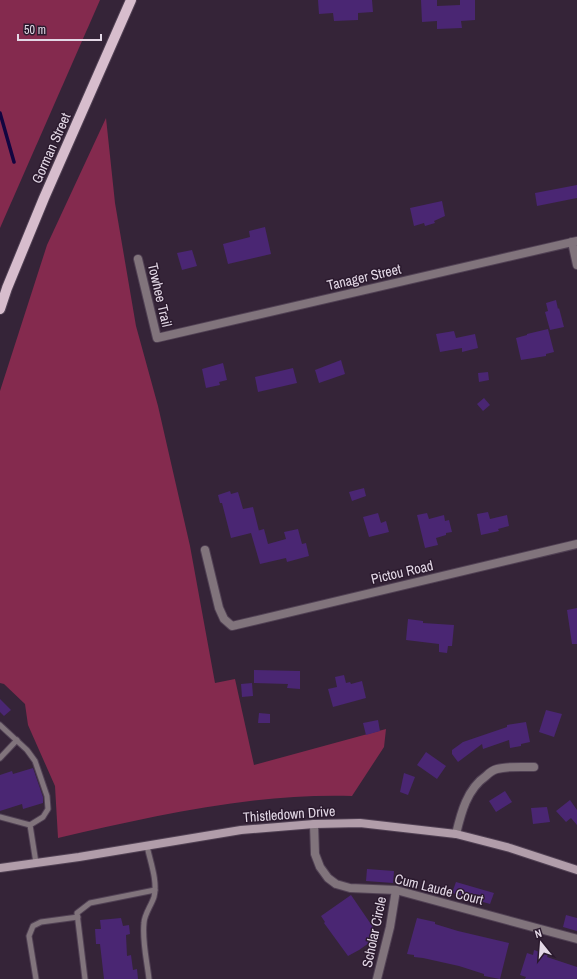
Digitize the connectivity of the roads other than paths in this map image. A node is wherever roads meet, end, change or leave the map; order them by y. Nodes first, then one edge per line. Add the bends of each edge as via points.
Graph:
1 (131, 0) edge
2 (574, 242) edge
3 (138, 259) dead end
4 (577, 264) edge
5 (0, 309) edge
6 (157, 338) joint
7 (577, 544) edge
8 (205, 550) dead end
9 (0, 725) edge
10 (17, 740) junction
11 (0, 758) edge
12 (534, 767) dead end
13 (0, 817) edge
14 (314, 824) junction
15 (30, 825) junction
16 (456, 834) junction
17 (147, 846) junction
18 (36, 863) junction
19 (0, 868) edge
20 (577, 870) edge
21 (155, 890) junction
22 (396, 890) junction
23 (78, 917) junction
24 (577, 939) edge
25 (36, 979) edge
26 (85, 979) edge
27 (149, 979) edge
28 (377, 979) edge

1 - 5 main road, Gorman Street via 44,198
2 - 4 street
2 - 6 street, Tanager Street
3 - 6 street, Towhee Trail
7 - 8 street, Pictou Road via 232,626 224,619 219,608
9 - 10 lane
10 - 11 lane
10 - 15 lane via 35,761 47,796 48,808 43,817
12 - 16 street via 495,770 478,781 467,798
13 - 15 lane
14 - 16 main road, Thistledown Drive via 360,824
14 - 17 main road, Thistledown Drive via 241,830
14 - 22 street, Cum Laude Court via 315,854 328,878 336,884 350,888
15 - 18 lane
16 - 20 main road, Thistledown Drive
17 - 18 main road, Thistledown Drive
17 - 21 lane
18 - 19 main road, Thistledown Drive
21 - 23 lane via 90,903 77,912
21 - 27 lane via 143,931
22 - 24 street, Cum Laude Court
22 - 28 street, Scholar Circle
23 - 25 lane via 41,922 33,926 29,936
23 - 26 lane

